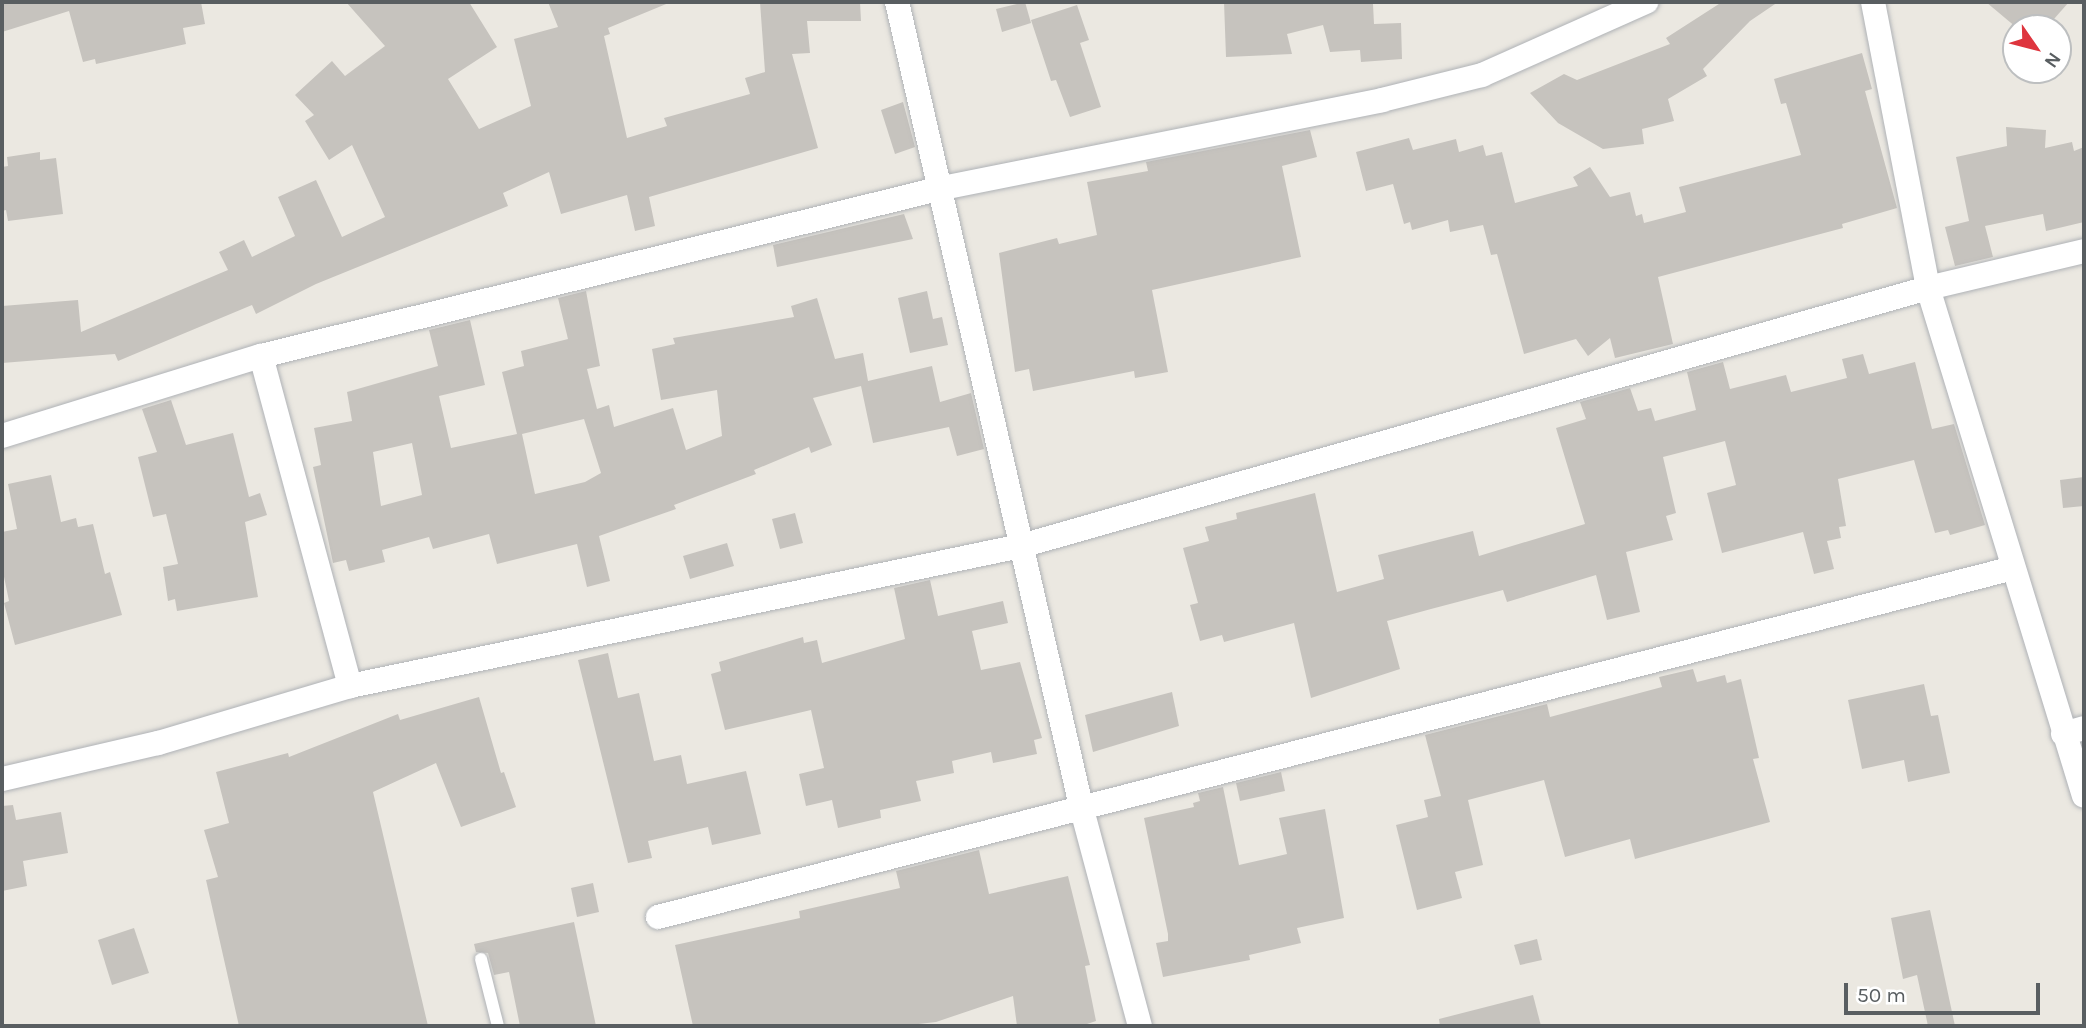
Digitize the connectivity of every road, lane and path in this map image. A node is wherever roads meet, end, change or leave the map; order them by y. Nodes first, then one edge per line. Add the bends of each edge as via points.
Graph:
1 (897, 2) edge
2 (1646, 2) edge
3 (1873, 2) edge
4 (938, 189) junction
5 (2084, 251) edge
6 (1928, 288) junction
7 (261, 356) junction
8 (2, 436) edge
9 (1021, 546) junction
10 (2014, 568) junction
11 (350, 686) junction
12 (2073, 731) edge
13 (2, 779) edge
14 (2084, 796) edge
15 (1081, 806) junction
16 (658, 918) dead end
17 (481, 959) dead end
18 (498, 1026) edge
19 (1140, 1026) edge

1 - 4 street
2 - 4 street via 1482,75 1382,100
3 - 6 street
4 - 7 street
4 - 9 street
5 - 6 street
6 - 9 street
6 - 10 street
7 - 8 street
7 - 11 street
9 - 11 street
9 - 15 street
10 - 12 street
10 - 15 street
11 - 13 street via 158,743
12 - 14 street
15 - 16 street
15 - 19 street
17 - 18 lane

